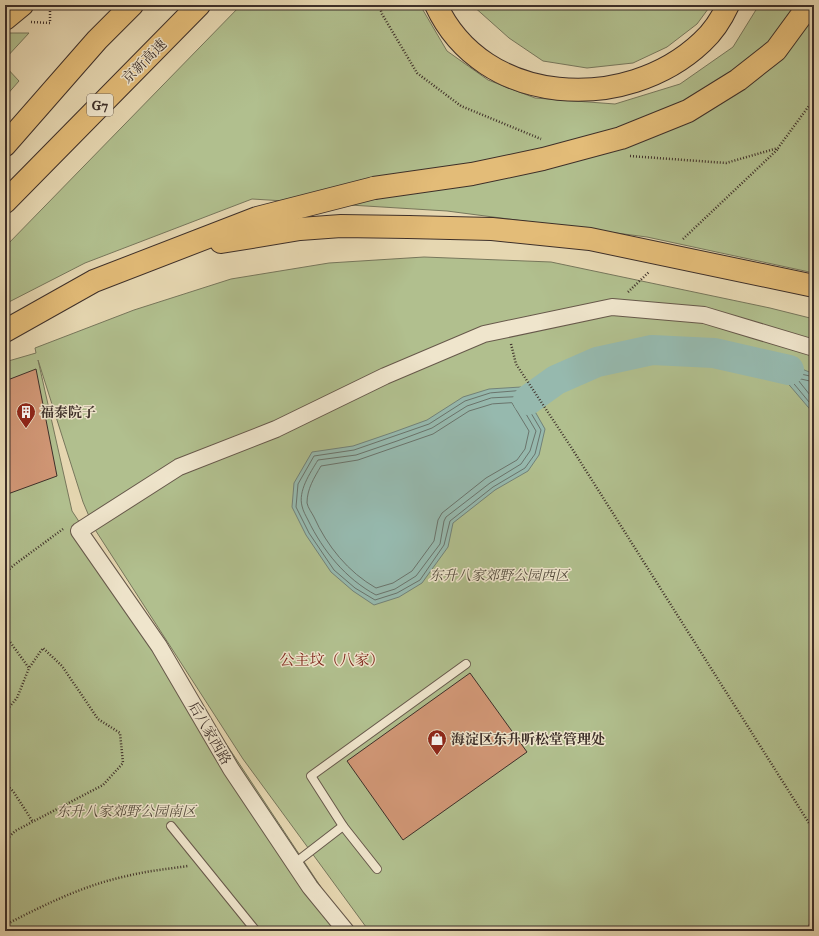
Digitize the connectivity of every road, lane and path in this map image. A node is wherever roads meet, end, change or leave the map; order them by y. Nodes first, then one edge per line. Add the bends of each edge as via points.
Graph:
1 (22, 5) edge
2 (50, 5) edge
3 (132, 5) edge
4 (379, 5) edge
5 (436, 5) edge
6 (728, 5) edge
7 (809, 5) edge
8 (197, 7) edge
9 (50, 12) dead end
10 (5, 19) edge
11 (814, 99) edge
12 (548, 142) dead end
13 (5, 145) edge
14 (778, 148) junction
15 (629, 156) dead end
16 (5, 202) edge
17 (681, 242) dead end
18 (178, 248) junction
19 (652, 269) dead end
20 (814, 286) edge
21 (612, 307) junction
22 (5, 331) edge
23 (814, 348) edge
24 (516, 364) dead end
25 (79, 531) junction
26 (5, 574) edge
27 (5, 635) edge
28 (466, 664) dead end
29 (29, 668) junction
30 (5, 712) edge
31 (5, 784) edge
32 (34, 822) junction
33 (171, 826) dead end
34 (343, 826) junction
35 (814, 831) edge
36 (5, 841) edge
37 (295, 863) junction
38 (203, 864) junction
39 (378, 869) dead end
40 (814, 918) edge
41 (5, 925) edge
42 (256, 931) edge
43 (346, 931) edge
44 (806, 931) edge

1 - 10 highway
2 - 9 path
3 - 13 highway via 97,40
4 - 12 path via 417,73 461,106
5 - 6 highway via 464,46 485,64 513,78 542,87 570,90 598,89 655,74 703,42
7 - 18 highway, bridge via 776,50 738,80 688,111 621,138 472,174 374,188 257,218
8 - 16 highway, 京新高速 / G7
11 - 14 path
14 - 15 path via 726,163
14 - 17 path
18 - 20 highway, bridge via 300,229 341,226 492,229 590,239
18 - 22 highway via 94,281
19 - 21 path
21 - 23 street via 704,315
21 - 25 street via 484,334 385,376 276,430 179,467
24 - 35 path
25 - 26 path via 70,524
25 - 37 street, 后八家西路 via 159,646 231,768
27 - 29 path
28 - 34 lane via 311,776
29 - 30 path via 17,698
29 - 32 path via 43,648 62,666 98,719 120,732 123,763 103,785
31 - 32 path via 13,791
32 - 36 path via 15,831
33 - 38 lane
34 - 37 lane
34 - 39 lane
37 - 43 street, 后八家西路 via 310,887
38 - 41 path via 126,876 81,889
38 - 42 lane
40 - 44 path

